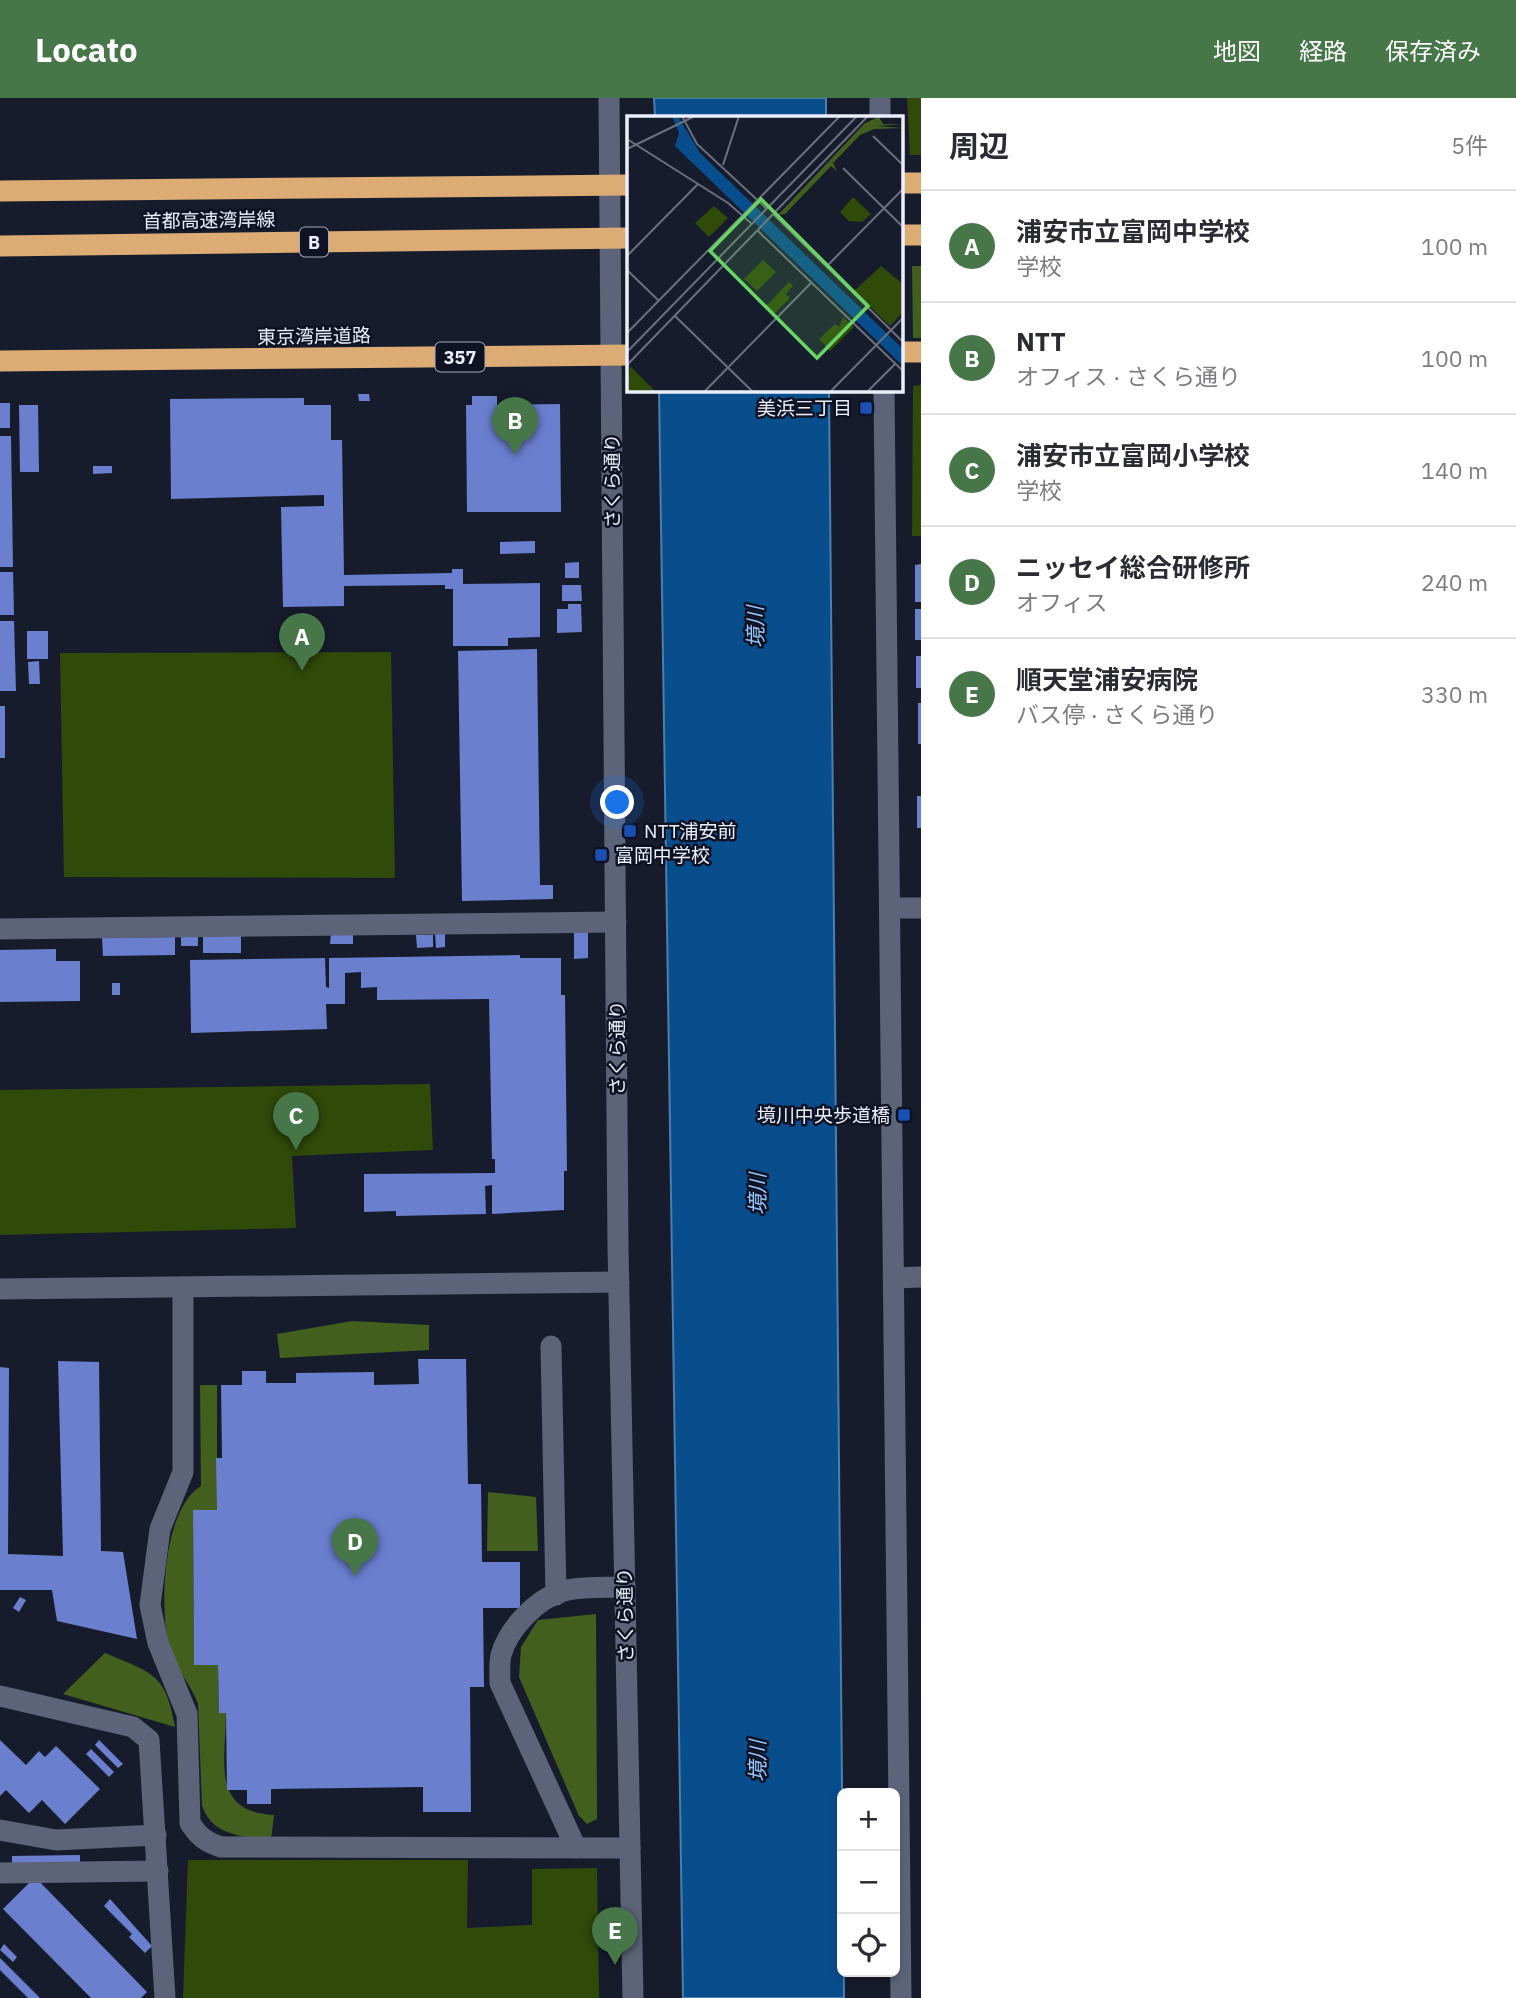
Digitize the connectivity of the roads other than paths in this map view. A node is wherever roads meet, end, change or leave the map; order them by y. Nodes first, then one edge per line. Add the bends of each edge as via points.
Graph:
1 (609, 98) edge
2 (880, 98) edge
3 (880, 116) edge
4 (627, 185) edge
5 (0, 191) edge
6 (627, 238) edge
7 (0, 246) edge
8 (627, 355) edge
9 (0, 361) edge
10 (884, 392) edge
11 (891, 908) junction
12 (921, 908) edge
13 (616, 922) junction
14 (0, 929) edge
15 (894, 1278) junction
16 (921, 1278) edge
17 (618, 1282) junction
18 (183, 1287) junction
19 (0, 1289) edge
20 (551, 1346) dead end
21 (625, 1587) junction
22 (556, 1595) junction
23 (0, 1696) edge
24 (0, 1830) edge
25 (156, 1835) junction
26 (576, 1848) junction
27 (630, 1849) junction
28 (158, 1871) junction
29 (0, 1873) edge
30 (165, 1998) edge
31 (633, 1998) edge
32 (901, 1998) edge

1 - 13 street, さくら通り
2 - 3 street
4 - 5 highway, 首都高速湾岸線
6 - 7 highway, 首都高速湾岸線 / B
8 - 9 highway, 東京湾岸道路 / 357
10 - 11 street
11 - 12 street
11 - 15 street
13 - 14 street
13 - 17 street, さくら通り
15 - 16 street
15 - 32 street
17 - 18 street
17 - 21 street, さくら通り
18 - 19 street
18 - 26 street via 183,1472 160,1530 150,1605 158,1643 187,1714 190,1823 197,1834 221,1847
20 - 22 street
21 - 22 street
21 - 27 street, さくら通り
22 - 26 street via 530,1612 509,1636 500,1657 500,1683
23 - 25 street via 143,1733 152,1750
24 - 25 street via 56,1840
25 - 28 street
26 - 27 street
27 - 31 street, さくら通り
28 - 29 street
28 - 30 street

